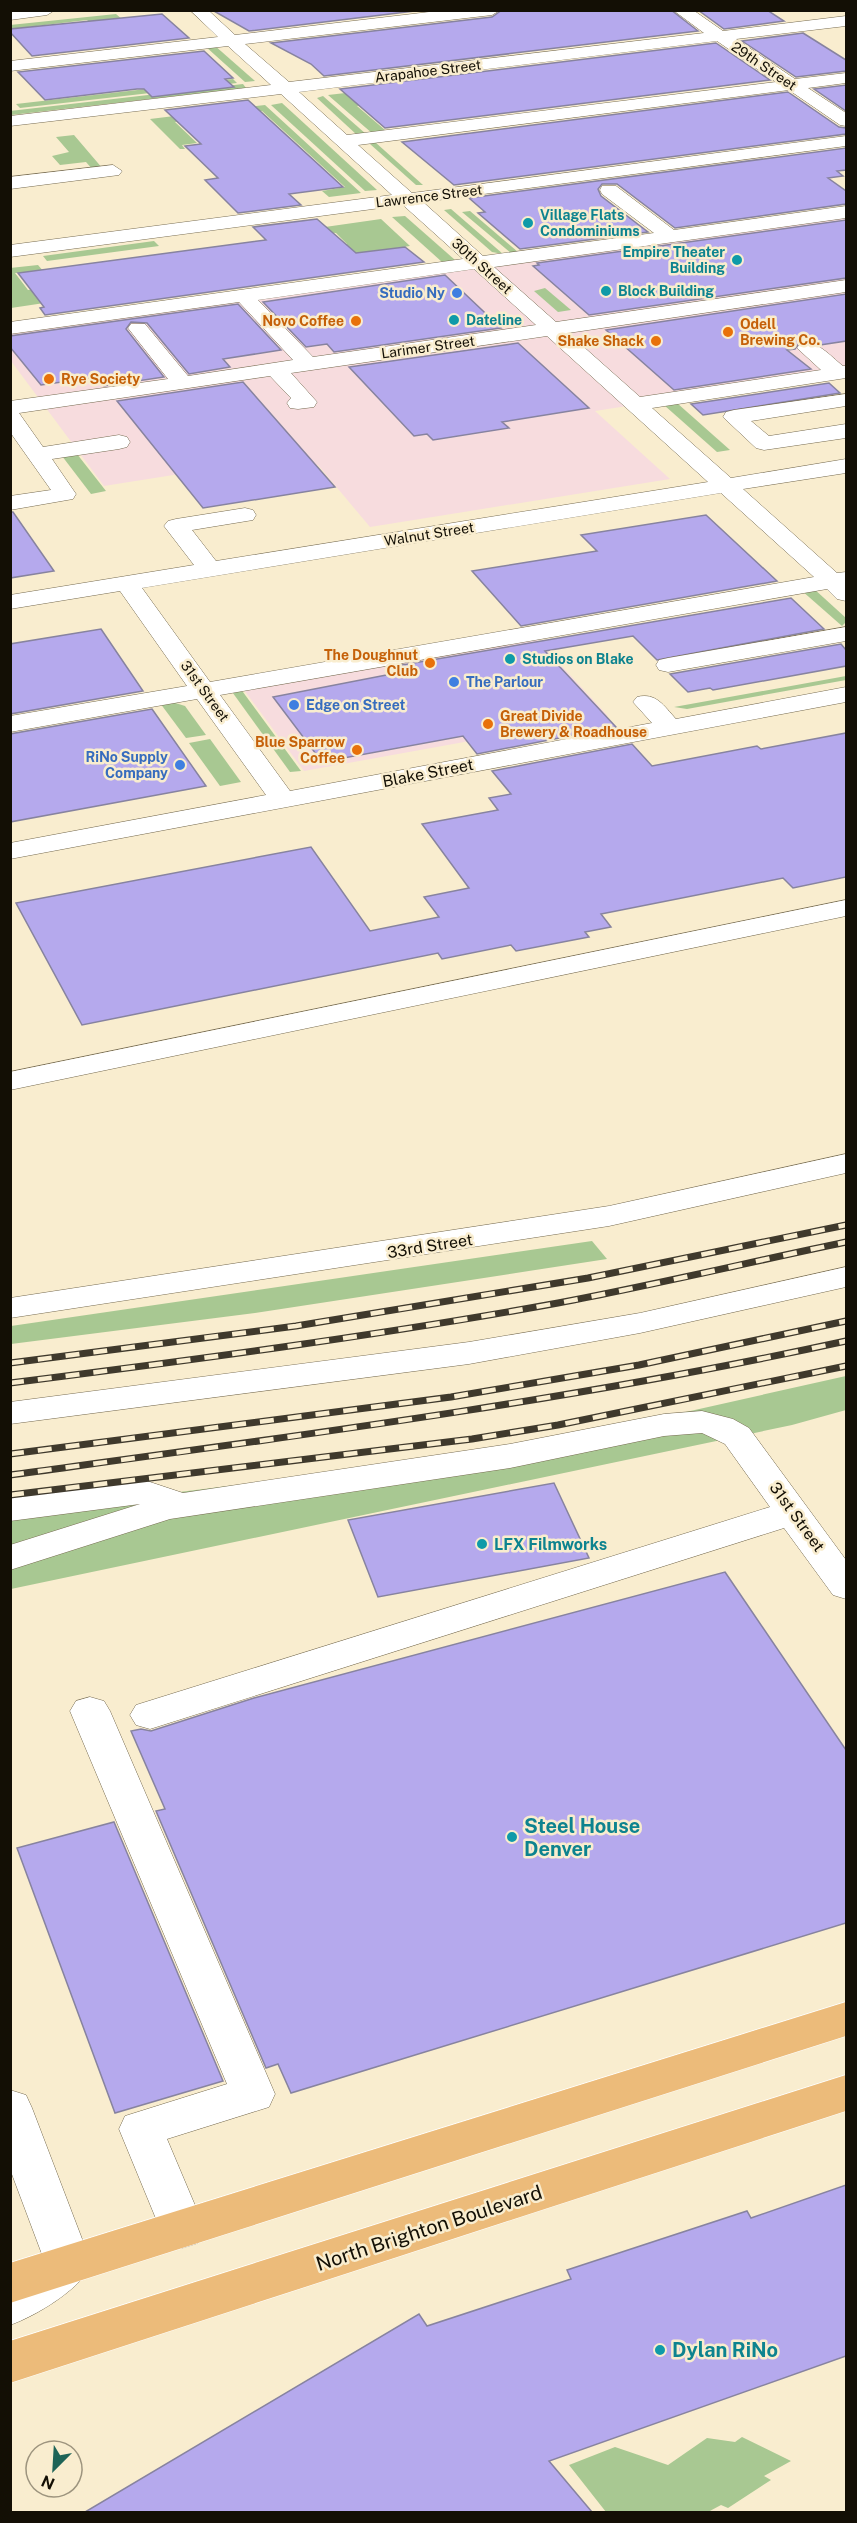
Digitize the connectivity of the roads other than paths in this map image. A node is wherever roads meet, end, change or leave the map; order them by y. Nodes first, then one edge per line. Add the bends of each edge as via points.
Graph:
1 (47, 10) edge
2 (198, 10) edge
3 (492, 10) edge
4 (681, 10) edge
5 (10, 15) edge
6 (846, 21) edge
7 (719, 36) junction
8 (231, 40) junction
9 (10, 66) edge
10 (846, 78) edge
11 (793, 85) junction
12 (284, 88) junction
13 (10, 121) edge
14 (846, 121) edge
15 (343, 141) junction
16 (846, 141) edge
17 (113, 171) dead end
18 (10, 183) edge
19 (609, 190) dead end
20 (408, 199) junction
21 (846, 212) edge
22 (670, 236) junction
23 (10, 251) edge
24 (478, 263) junction
25 (846, 286) edge
26 (249, 302) dead end
27 (10, 328) edge
28 (138, 328) dead end
29 (552, 329) junction
30 (807, 348) dead end
31 (309, 364) junction
32 (275, 369) junction
33 (842, 373) edge
34 (183, 383) junction
35 (846, 400) edge
36 (298, 403) dead end
37 (636, 404) junction
38 (821, 404) junction
39 (10, 408) edge
40 (10, 416) edge
41 (846, 425) edge
42 (846, 431) edge
43 (119, 442) dead end
44 (38, 455) junction
45 (846, 466) edge
46 (726, 485) junction
47 (10, 503) edge
48 (245, 515) dead end
49 (210, 569) junction
50 (126, 583) junction
51 (842, 585) edge
52 (10, 602) edge
53 (846, 634) edge
54 (668, 665) dead end
55 (204, 690) junction
56 (846, 695) edge
57 (646, 702) dead end
58 (10, 724) edge
59 (670, 728) junction
60 (284, 800) junction
61 (10, 851) edge
62 (846, 908) edge
63 (10, 1081) edge
64 (846, 1164) edge
65 (846, 1277) edge
66 (10, 1308) edge
67 (10, 1413) edge
68 (182, 1506) junction
69 (10, 1509) edge
70 (794, 1512) junction
71 (10, 1558) edge
72 (846, 1586) edge
73 (90, 1711) dead end
74 (150, 1714) dead end
75 (846, 2019) edge
76 (846, 2093) edge
77 (10, 2108) edge
78 (182, 2229) junction
79 (69, 2265) junction
80 (10, 2283) edge
81 (10, 2305) edge
82 (10, 2362) edge

1 - 5 street
2 - 8 street, 30th Street
3 - 8 street
4 - 7 street, 29th Street
6 - 7 street, Arapahoe Street
7 - 11 street, 29th Street
7 - 12 street, Arapahoe Street
8 - 9 street
8 - 12 street, 30th Street
10 - 11 street
11 - 14 street, 29th Street
11 - 15 street
12 - 13 street, Arapahoe Street via 98,117
12 - 15 street, 30th Street
15 - 20 street, 30th Street
16 - 20 street, Lawrence Street
17 - 18 street
19 - 22 street
20 - 23 street, Lawrence Street via 66,238
20 - 24 street, 30th Street
21 - 22 street
22 - 24 street
24 - 27 street
24 - 29 street, 30th Street
25 - 29 street, Larimer Street
26 - 31 street
28 - 34 street
29 - 31 street, Larimer Street
29 - 37 street, 30th Street
30 - 33 street
31 - 32 street, Larimer Street
32 - 34 street, Larimer Street
32 - 36 street via 306,402
33 - 37 street
34 - 39 street, Larimer Street
35 - 38 street
37 - 46 street, 30th Street
38 - 41 street
38 - 42 street via 734,417 764,443
40 - 44 street
43 - 44 street
44 - 47 street via 65,494
45 - 46 street, Walnut Street
46 - 49 street, Walnut Street
46 - 51 street, 30th Street
48 - 49 street via 176,526
49 - 50 street, Walnut Street
50 - 52 street, Walnut Street
50 - 55 street, 31st Street
51 - 55 street
53 - 54 street
55 - 58 street
55 - 60 street, 31st Street
56 - 59 street, Blake Street
57 - 59 street
59 - 60 street, Blake Street
60 - 61 street, Blake Street
62 - 63 street
64 - 66 street, 33rd Street via 550,1226
65 - 67 street via 640,1323 470,1353
68 - 69 street via 141,1491
68 - 70 street, 31st Street via 510,1456 683,1422 722,1427 737,1436
68 - 71 street, 31st Street
70 - 72 street, 31st Street
70 - 74 street
73 - 78 street via 253,2094 141,2129
75 - 78 main road
76 - 82 main road, North Brighton Boulevard
77 - 79 street
78 - 79 main road
79 - 80 main road
79 - 81 street

